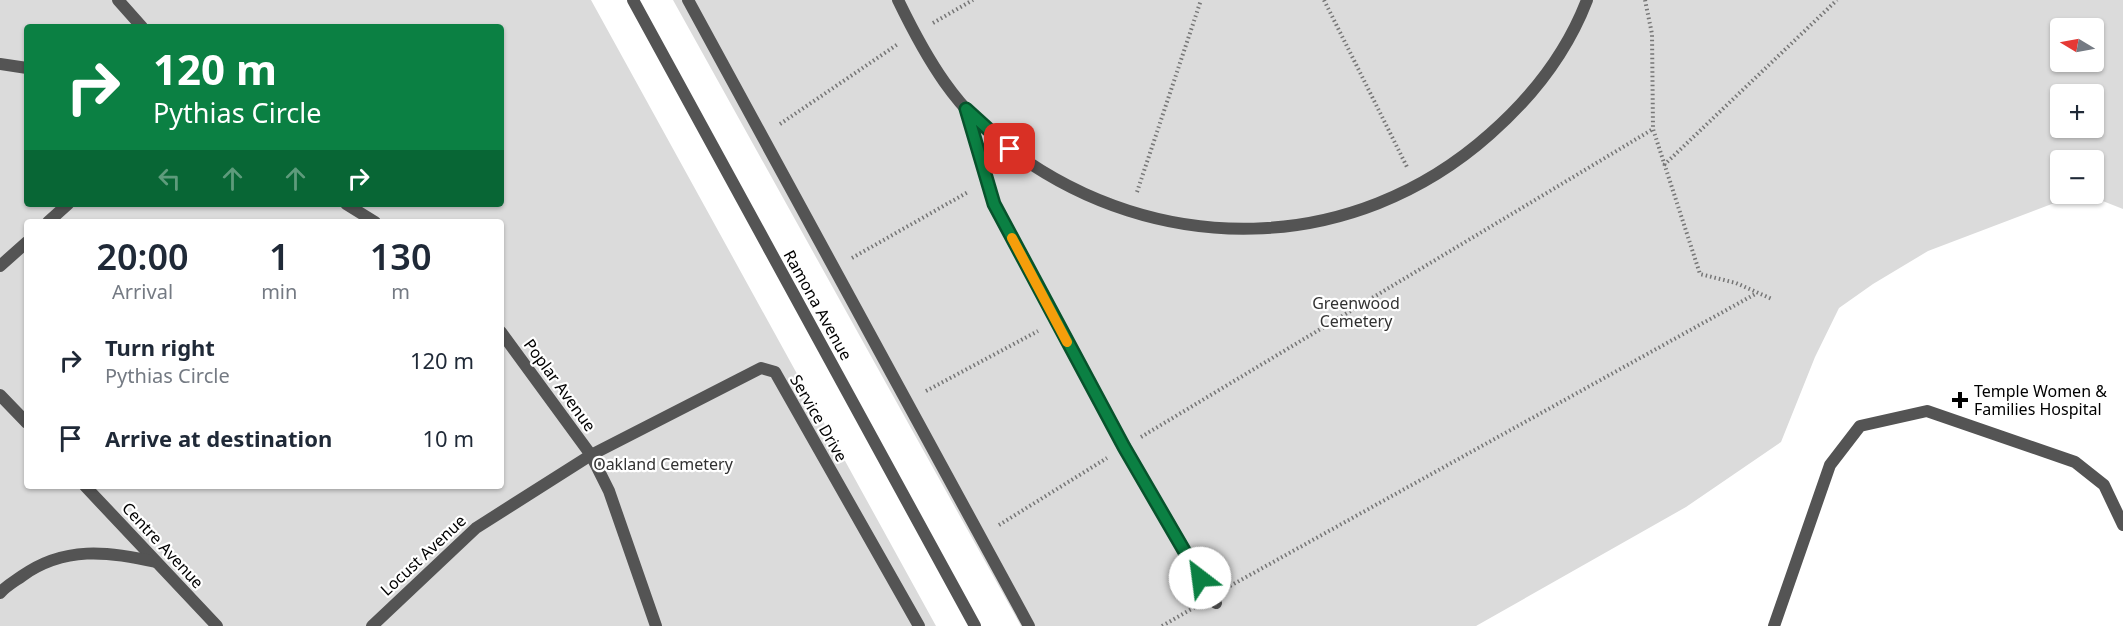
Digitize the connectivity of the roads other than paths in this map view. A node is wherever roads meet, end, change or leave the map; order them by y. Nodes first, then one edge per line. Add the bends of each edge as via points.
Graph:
1 (118, 0) edge
2 (633, 0) edge
3 (688, 0) edge
4 (898, 0) edge
5 (1587, 0) edge
6 (139, 24) edge
7 (0, 64) edge
8 (24, 68) edge
9 (966, 109) junction
10 (65, 207) edge
11 (351, 207) edge
12 (51, 219) edge
13 (370, 219) edge
14 (24, 245) edge
15 (0, 266) edge
16 (504, 336) edge
17 (0, 395) edge
18 (24, 420) edge
19 (591, 455) junction
20 (89, 489) edge
21 (2123, 525) edge
22 (157, 562) junction
23 (0, 593) edge
24 (1214, 600) road end
25 (217, 626) edge
26 (372, 626) edge
27 (656, 626) edge
28 (919, 626) edge
29 (975, 626) edge
30 (1029, 626) edge
31 (1774, 626) edge

1 - 6 street
2 - 29 street, Ramona Avenue
3 - 30 street
4 - 9 street via 939,77
5 - 9 street via 1550,69 1512,115 1467,154 1416,186 1359,211 1298,225 1236,230 1174,224 1130,213 1059,182 1010,149
7 - 8 street
9 - 24 street via 994,204 1124,447
10 - 12 street
11 - 13 street
14 - 15 street
16 - 19 street, Poplar Avenue
17 - 18 street
19 - 26 street, Locust Avenue via 476,528
19 - 27 street, Poplar Avenue via 609,491
19 - 28 street, Service Drive via 761,368 775,372
20 - 22 street, Centre Avenue
21 - 31 street via 2103,485 2074,462 1927,411 1860,426 1830,465
22 - 23 street via 122,554 80,552 38,565
22 - 25 street, Centre Avenue

